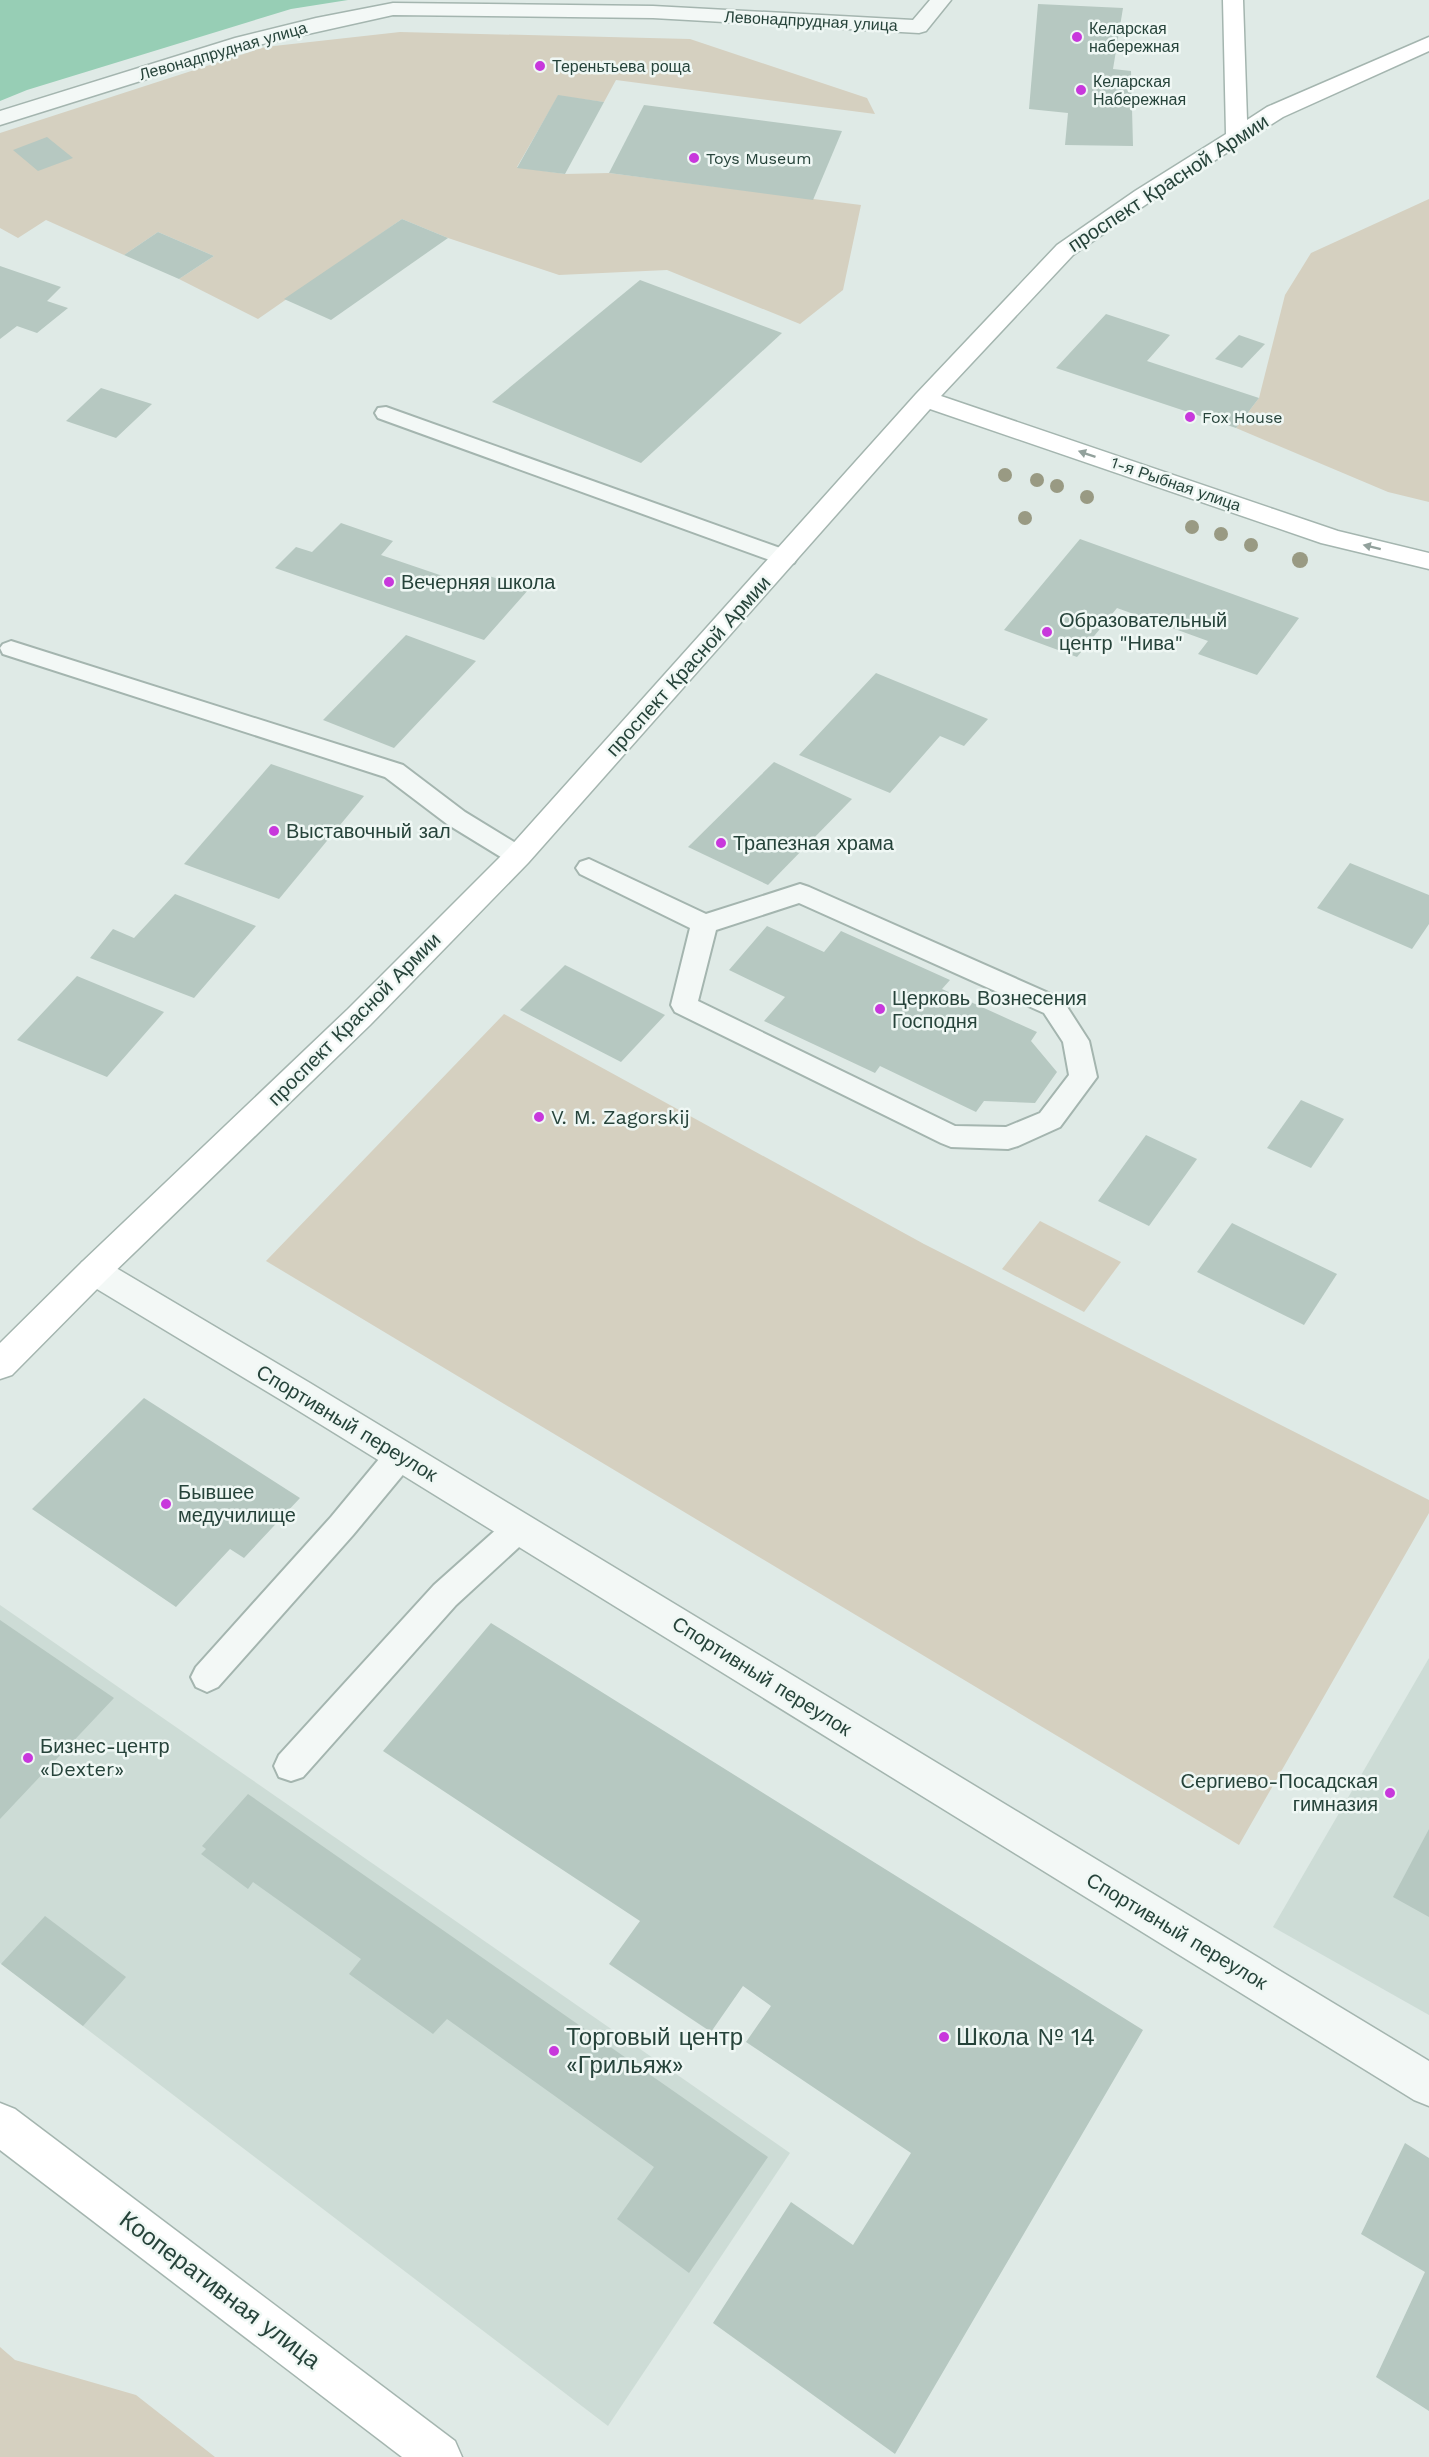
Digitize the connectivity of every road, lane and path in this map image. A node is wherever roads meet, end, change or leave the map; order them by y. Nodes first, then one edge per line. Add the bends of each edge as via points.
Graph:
1 (941, 0) edge
2 (1233, 0) edge
3 (1429, 43) edge
4 (0, 118) edge
5 (1237, 136) junction
6 (925, 399) junction
7 (386, 413) dead end
8 (786, 558) junction
9 (1429, 561) edge
10 (11, 649) dead end
11 (518, 856) junction
12 (590, 868) dead end
13 (704, 924) junction
14 (94, 1271) junction
15 (0, 1365) edge
16 (400, 1456) junction
17 (519, 1528) junction
18 (207, 1677) dead end
19 (291, 1766) dead end
20 (1429, 2085) edge
21 (0, 2124) edge
22 (439, 2457) edge

1 - 4 street, Левонадпрудная улица via 919,27 653,12 393,9 242,42
2 - 5 main road
3 - 5 main road, проспект Красной Армии via 1275,112
5 - 6 main road, проспект Красной Армии via 1065,250
6 - 8 main road, проспект Красной Армии
9 -> 6 main road, 1-я Рыбная улица via 1330,537
7 - 8 lane
8 - 11 main road, проспект Красной Армии
10 - 11 lane via 394,771 456,818
11 - 14 main road, проспект Красной Армии via 359,1017
12 - 13 lane
13 - 13 lane via 684,1005 951,1136 1008,1138 1050,1120 1083,1077 1076,1041 1053,1006 800,893
14 - 15 main road, проспект Красной Армии
14 - 16 street, Спортивный переулок
16 - 17 street, Спортивный переулок
16 - 18 lane
17 - 19 lane via 445,1594
17 - 20 street, Спортивный переулок
21 - 22 main road, Кооперативная улица

